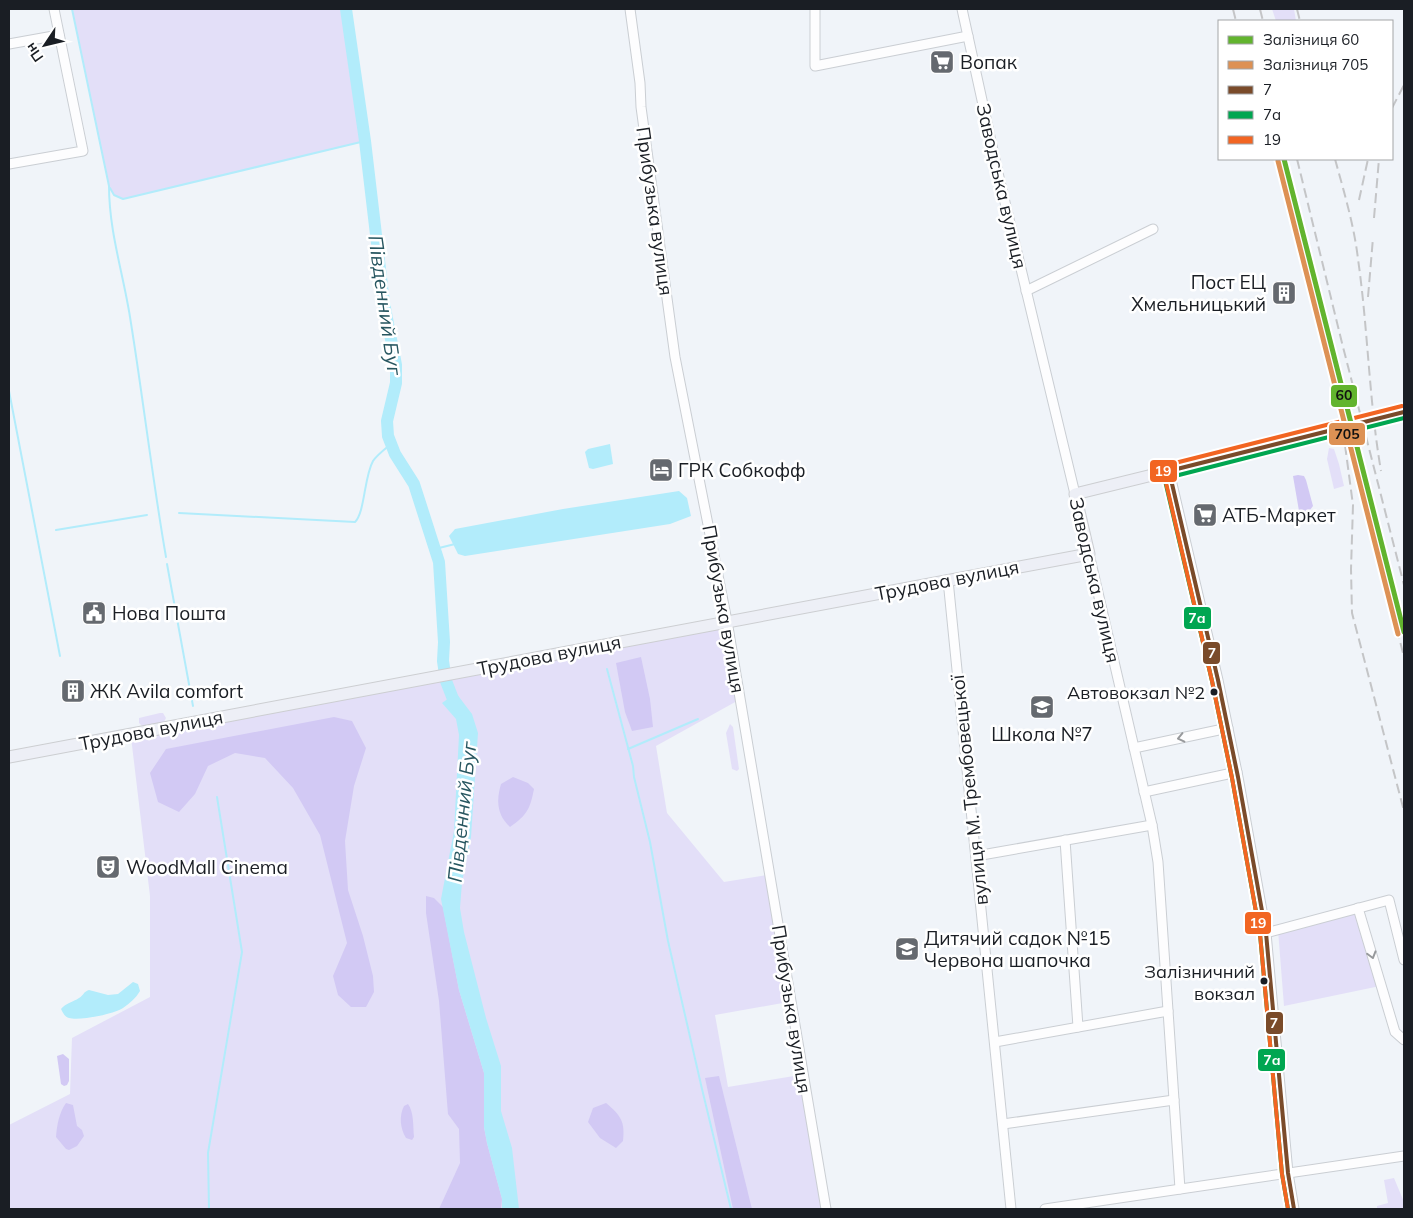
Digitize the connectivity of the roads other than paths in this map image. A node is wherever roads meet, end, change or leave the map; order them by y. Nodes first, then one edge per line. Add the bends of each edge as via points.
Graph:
1 (54, 9) edge
2 (630, 9) edge
3 (815, 9) edge
4 (962, 9) edge
5 (59, 35) junction
6 (968, 36) junction
7 (9, 44) edge
8 (9, 164) edge
9 (1153, 229) dead end
10 (1026, 290) junction
11 (1404, 412) edge
12 (1169, 471) junction
13 (1075, 494) junction
14 (1089, 554) junction
15 (948, 580) junction
16 (727, 621) junction
17 (1228, 728) junction
18 (1134, 748) junction
19 (9, 757) edge
20 (1237, 772) junction
21 (1144, 792) junction
22 (1152, 825) junction
23 (1065, 840) junction
24 (976, 856) junction
25 (1358, 908) junction
26 (1266, 933) junction
27 (1404, 960) edge
28 (1168, 1010) junction
29 (1078, 1027) junction
30 (1404, 1040) edge
31 (995, 1042) junction
32 (1174, 1100) junction
33 (1003, 1124) junction
34 (1404, 1156) edge
35 (1288, 1173) junction
36 (1180, 1189) junction
37 (826, 1209) edge
38 (1011, 1209) edge
39 (1045, 1209) edge
40 (1294, 1209) edge

1 - 5 street
2 - 16 street, Прибузька вулиця via 675,357
3 - 6 street via 815,66
4 - 6 street, Заводська вулиця
5 - 7 street
5 - 8 street via 82,151
6 - 10 street, Заводська вулиця
9 - 10 street
10 - 13 street, Заводська вулиця
11 - 12 main road, bridge
12 - 13 main road
12 - 17 street
13 - 14 main road, Заводська вулиця
14 - 15 main road, Трудова вулиця
14 - 18 street, Заводська вулиця
15 - 16 main road, Трудова вулиця
15 - 24 street, вулиця М. Трембовецької
16 - 19 main road, Трудова вулиця
16 - 37 street, Прибузька вулиця
17 -> 18 street
17 - 20 street
18 - 21 street, Заводська вулиця
20 - 21 street
20 - 26 street
21 - 22 street, Заводська вулиця
22 - 23 street
22 - 28 street, Заводська вулиця via 1158,862
23 - 24 street
23 - 29 street
24 - 31 street, вулиця М. Трембовецької
25 - 26 street
25 - 27 street via 1389,900
25 -> 30 street via 1395,1032
26 - 35 street
28 - 29 street
28 - 32 street, Заводська вулиця
29 - 31 street
31 - 33 street, вулиця М. Трембовецької
32 - 33 street
32 - 36 street, Заводська вулиця
33 - 38 street, вулиця М. Трембовецької
34 - 35 street
35 - 36 street
35 - 40 street
36 - 39 street

